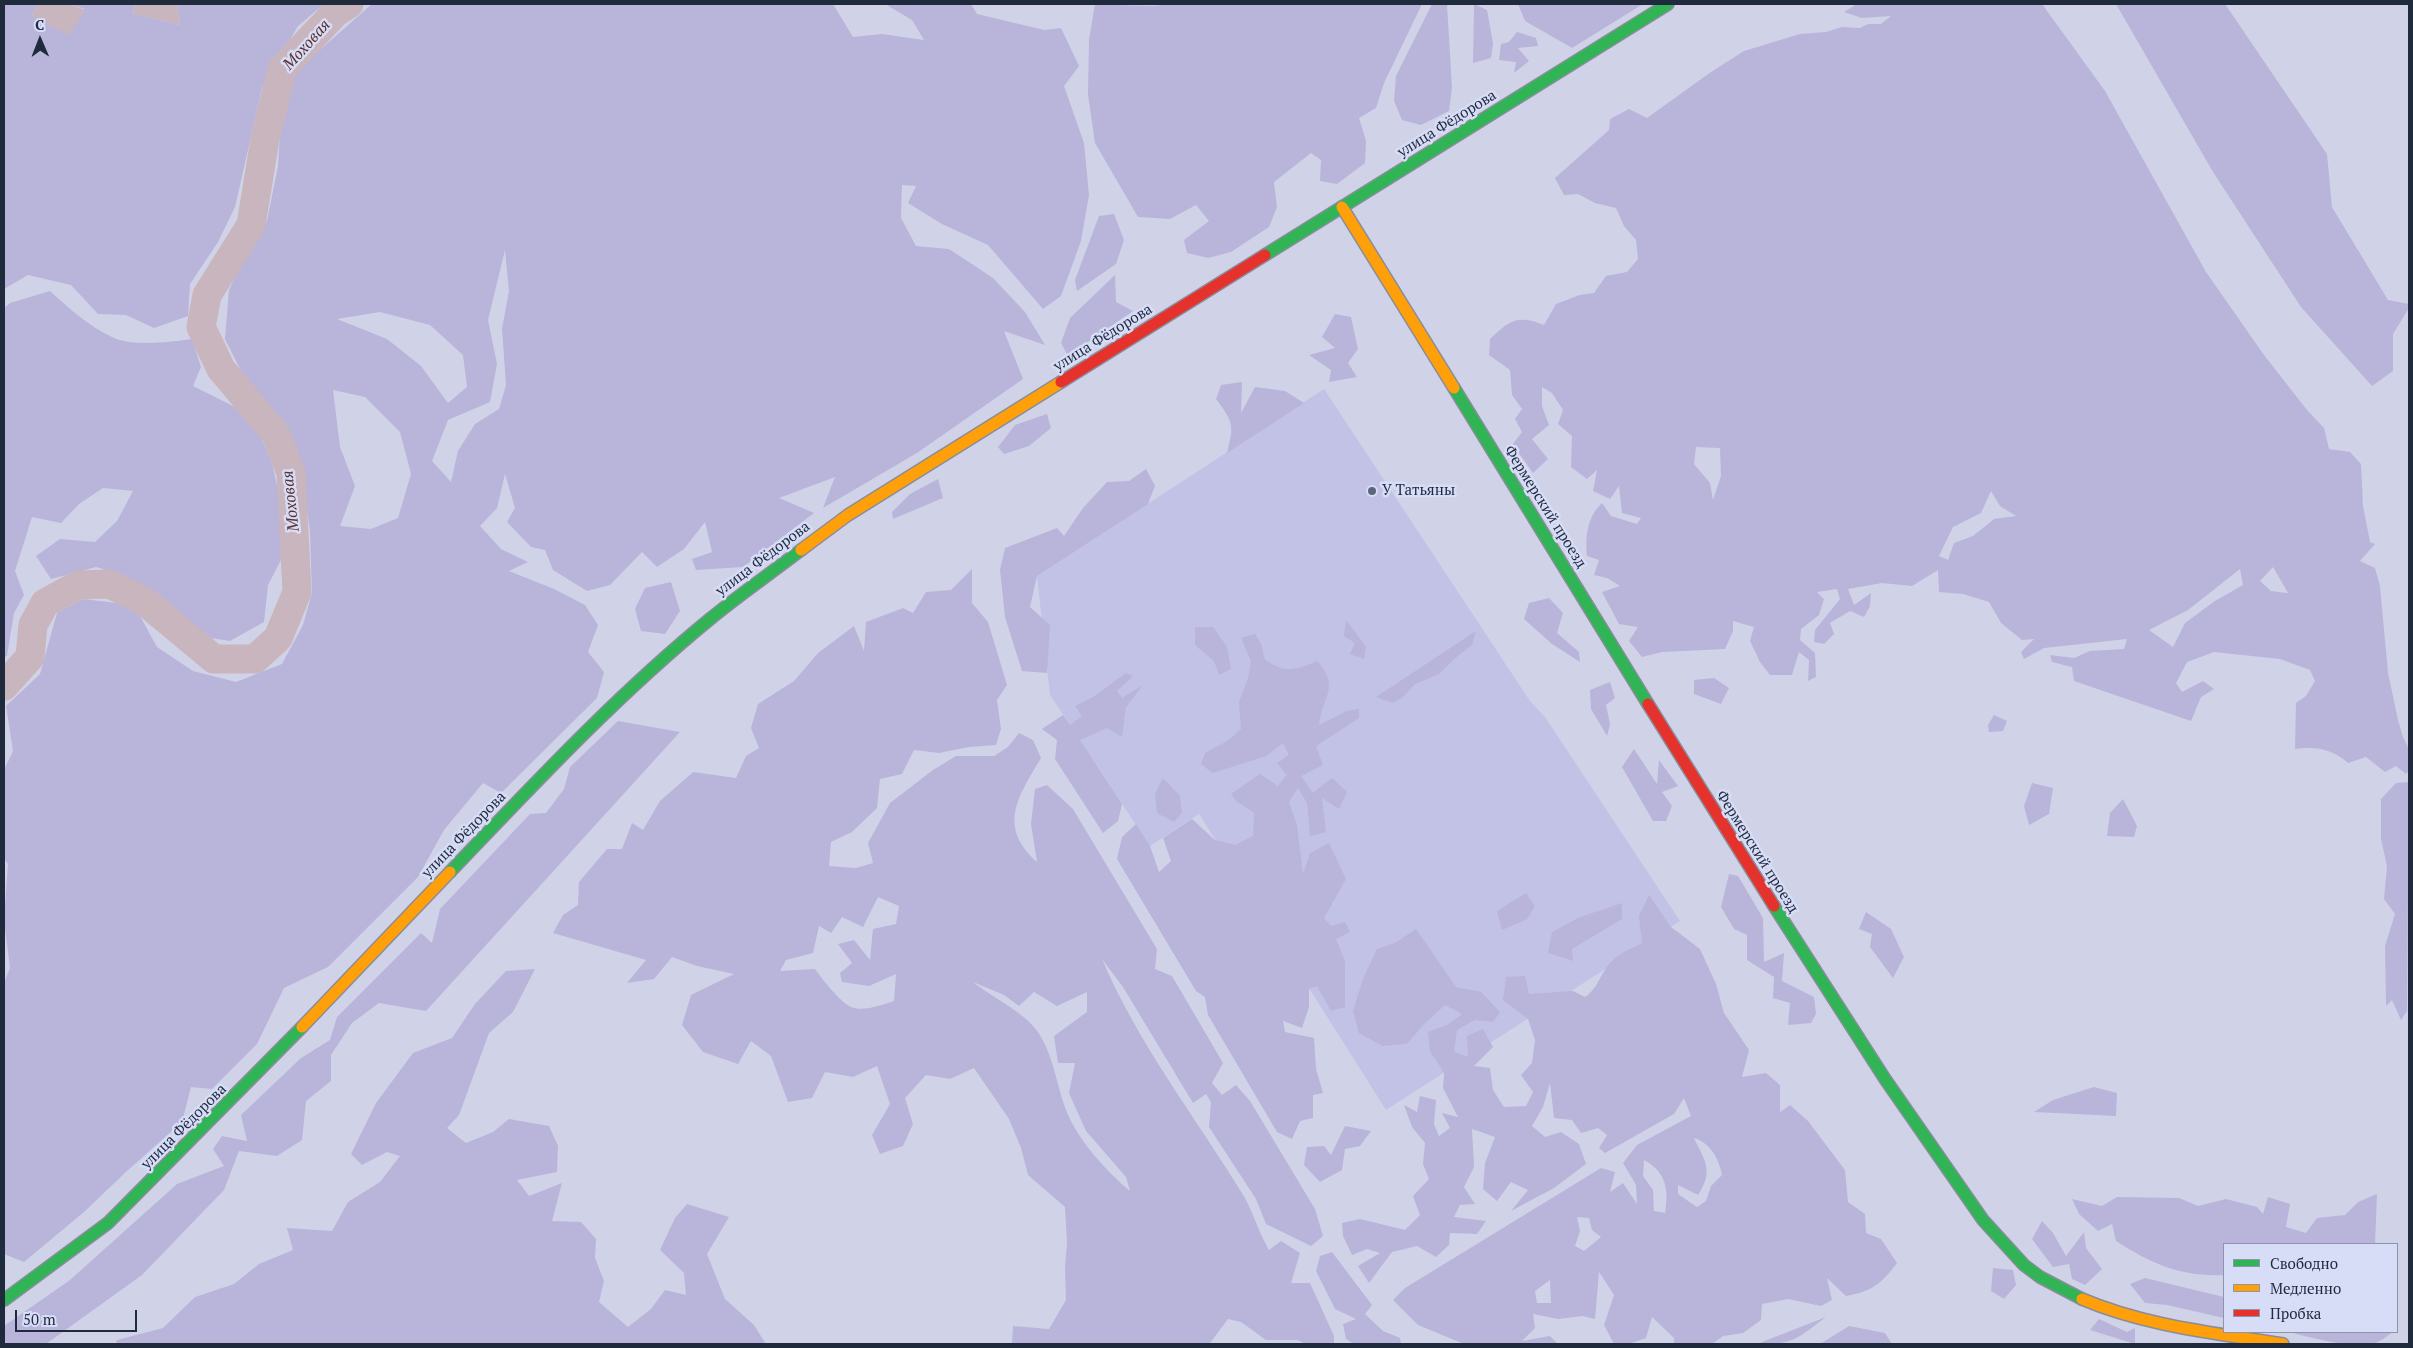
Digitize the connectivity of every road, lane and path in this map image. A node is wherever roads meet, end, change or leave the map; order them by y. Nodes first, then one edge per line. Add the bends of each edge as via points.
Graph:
1 (1668, 4) edge
2 (1342, 207) junction
3 (4, 1300) edge
4 (2282, 1344) edge

1 - 2 street, улица Фёдорова
2 - 3 street, улица Фёдорова via 848,515 710,618 571,745 264,1067 108,1223
2 - 4 street, Фермерский проезд via 1866,1053 2001,1240 2036,1274 2066,1294 2098,1306 2146,1319

